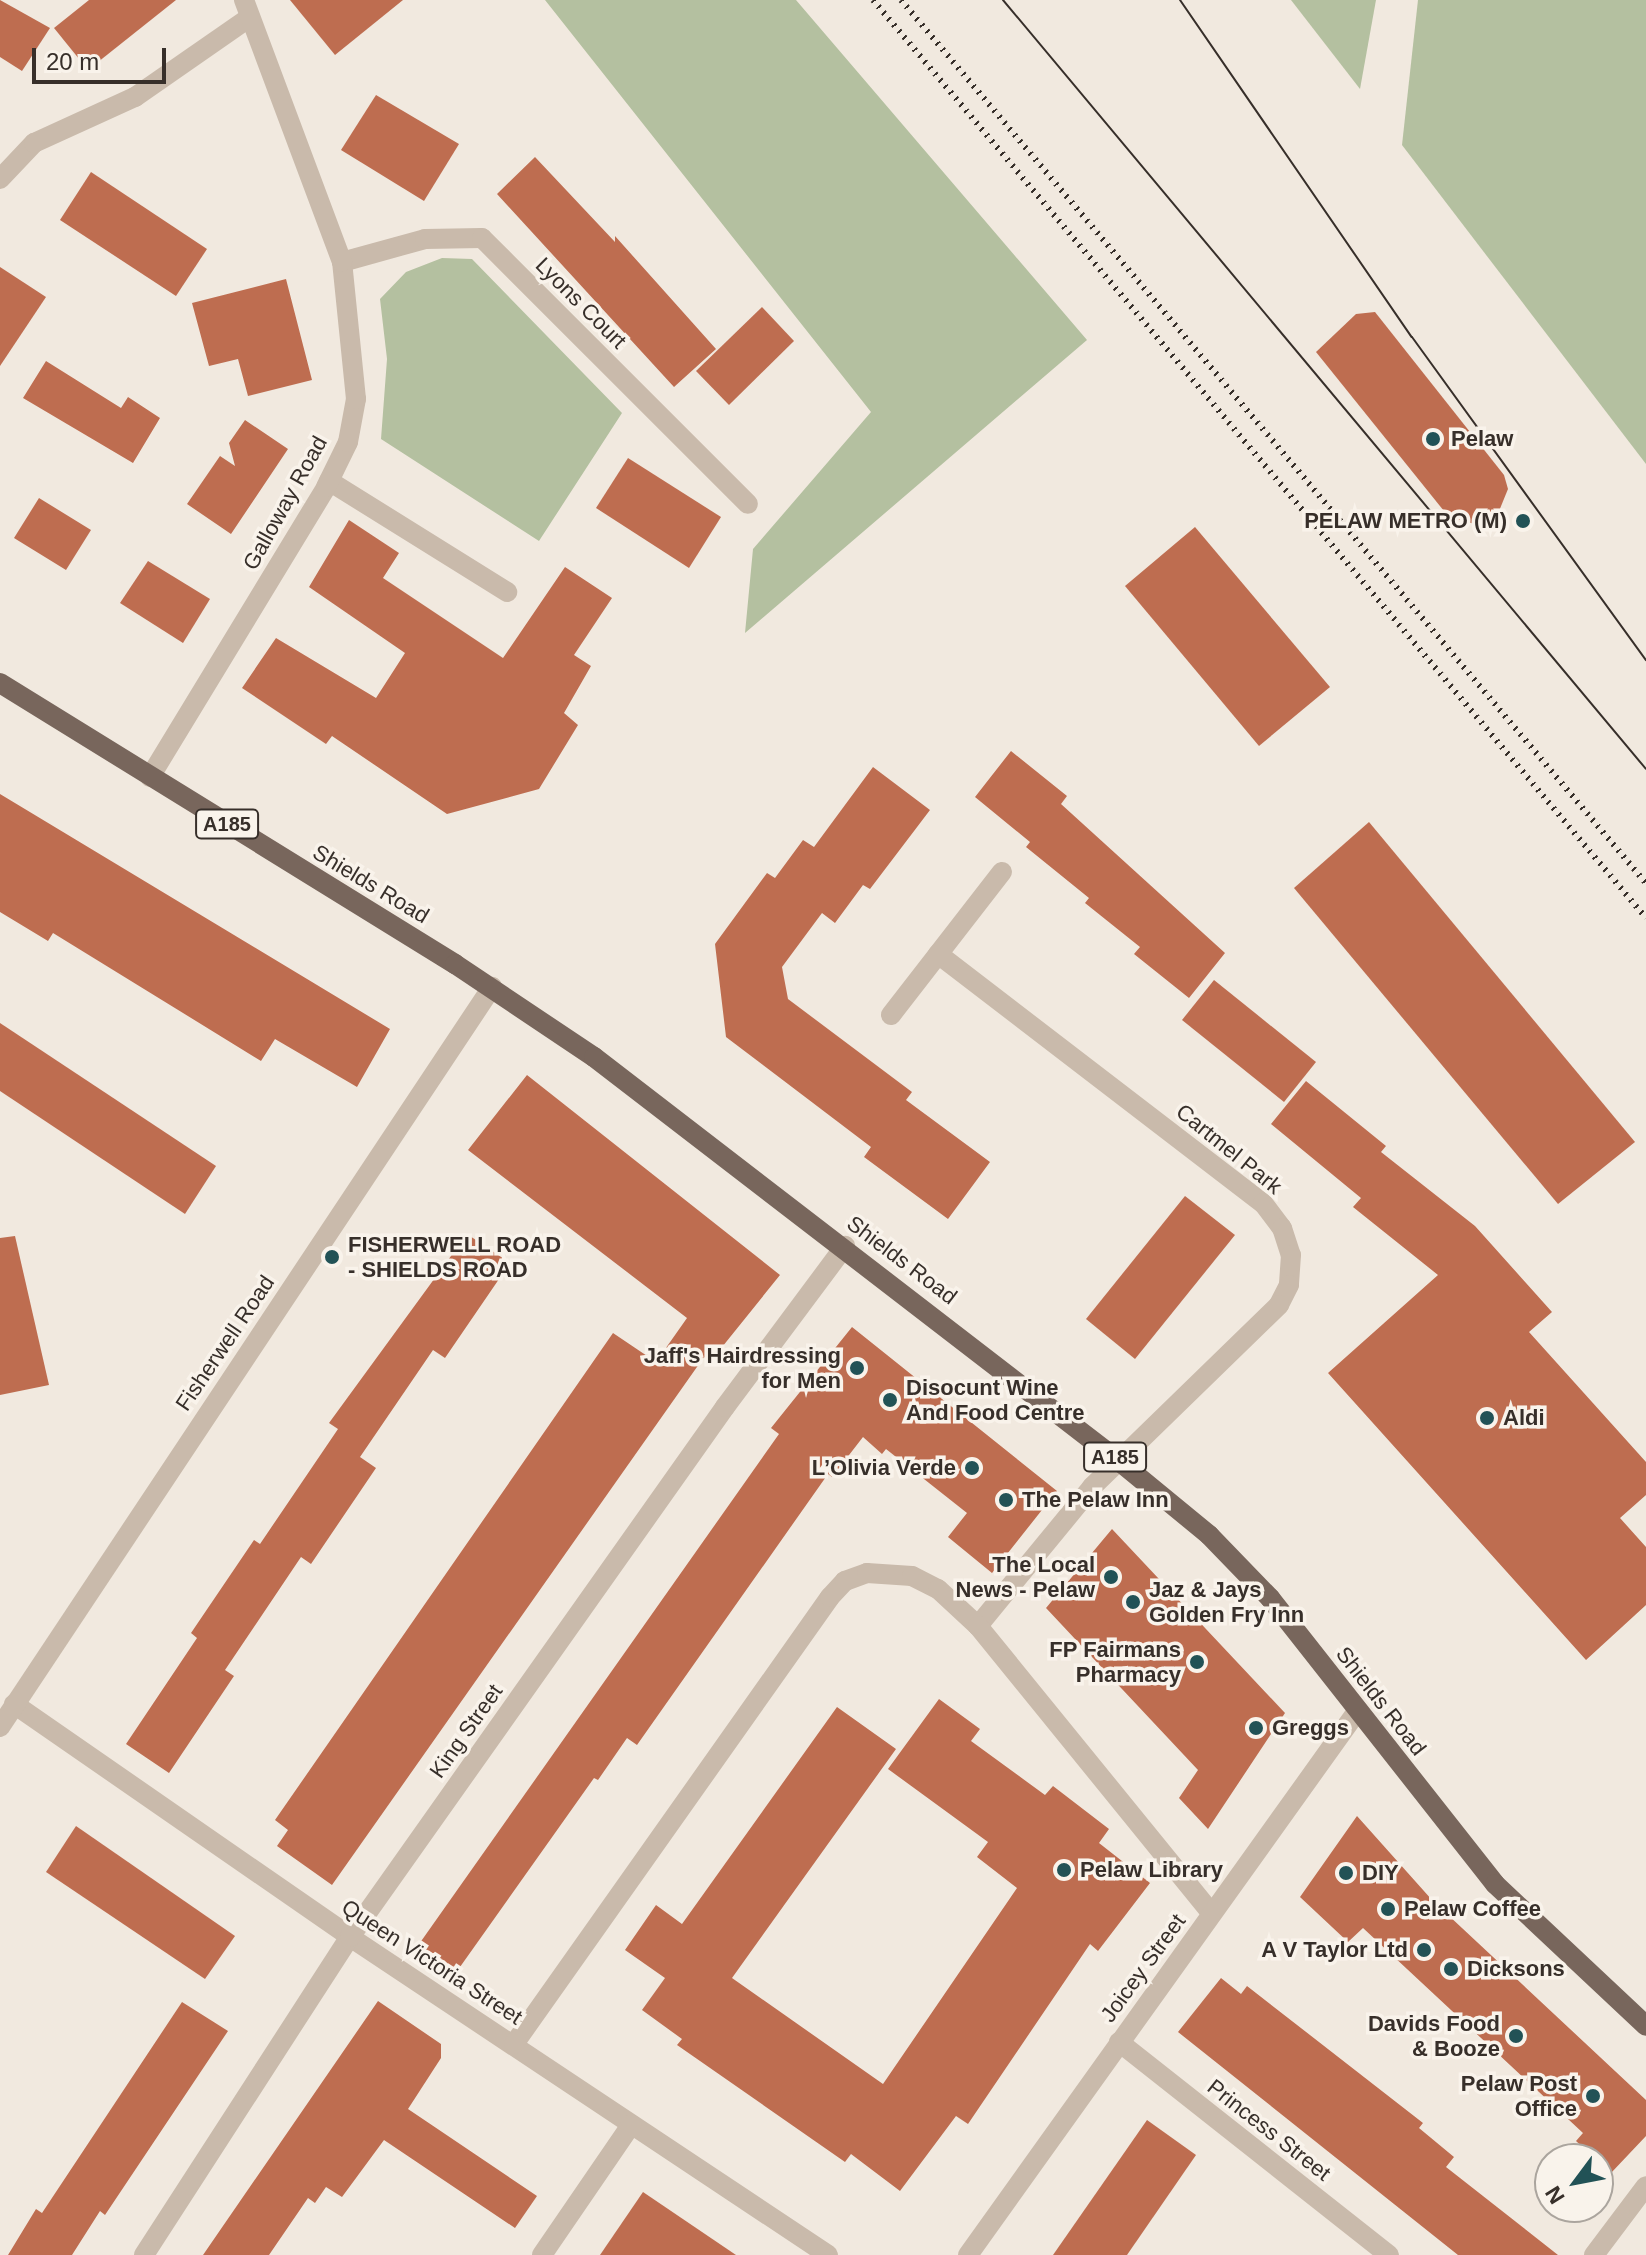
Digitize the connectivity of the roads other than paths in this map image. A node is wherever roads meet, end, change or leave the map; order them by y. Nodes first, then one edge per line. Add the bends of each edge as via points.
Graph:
1 (247, 8) edge
2 (0, 179) edge
3 (342, 262) junction
4 (329, 481) junction
5 (748, 504) dead end
6 (507, 592) dead end
7 (0, 683) edge
8 (150, 777) junction
9 (1002, 872) dead end
10 (938, 954) junction
11 (492, 987) junction
12 (891, 1015) dead end
13 (845, 1246) junction
14 (1119, 1461) junction
15 (978, 1626) junction
16 (14, 1704) junction
17 (1358, 1710) junction
18 (0, 1727) edge
19 (1211, 1913) junction
20 (350, 1937) junction
21 (1646, 2026) edge
22 (1119, 2042) junction
23 (514, 2044) junction
24 (631, 2125) junction
25 (1646, 2186) edge
26 (144, 2255) edge
27 (542, 2255) edge
28 (828, 2255) edge
29 (968, 2255) edge
30 (1389, 2255) edge
31 (1594, 2255) edge

1 - 2 street via 135,97 34,143
1 - 3 street, Galloway Road
3 - 4 street, Galloway Road via 356,399 348,442
3 - 5 street, Lyons Court via 425,239 482,238
4 - 6 street
4 - 8 street, Galloway Road
7 - 8 main road, Shields Road / A185
8 - 11 main road, Shields Road / A185
9 - 10 street
10 - 12 street
10 - 14 street, Cartmel Park via 1263,1203 1282,1228 1291,1255 1289,1285 1279,1305
11 - 13 main road, Shields Road / A185
11 - 16 street, Fisherwell Road
13 - 14 main road, Shields Road / A185
13 - 20 street, King Street via 716,1419
14 - 15 street, Cartmel Park
14 - 17 main road, Shields Road / A185 via 1219,1545 1270,1598
15 - 19 street
15 - 23 street via 938,1589 912,1576 867,1573 845,1581
16 - 18 street, Fisherwell Road
16 - 20 street, Queen Victoria Street
17 - 19 street, Joicey Street
17 - 21 main road, Shields Road / A185 via 1495,1884
19 - 22 street, Joicey Street
20 - 23 street, Queen Victoria Street
20 - 26 street, King Street
22 - 29 street, Joicey Street
22 - 30 street, Princess Street
23 - 24 street, Queen Victoria Street
24 - 27 street
24 - 28 street, Queen Victoria Street
25 - 31 street

